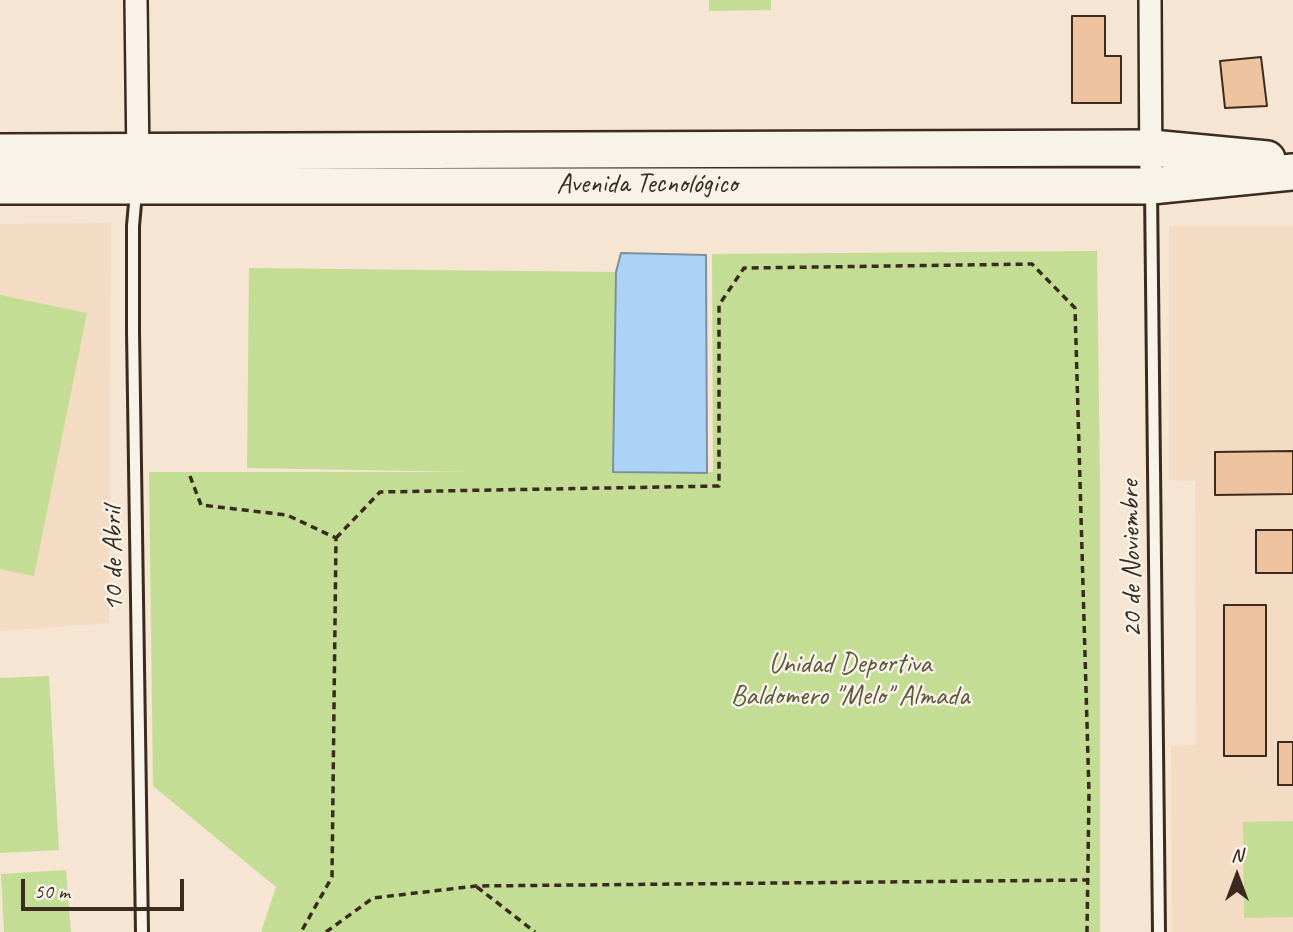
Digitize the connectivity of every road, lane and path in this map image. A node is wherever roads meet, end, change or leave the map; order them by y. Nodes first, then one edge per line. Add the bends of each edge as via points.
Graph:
1 (136, 0) edge
2 (1150, 0) edge
3 (1151, 148) junction
4 (0, 152) edge
5 (1293, 161) edge
6 (137, 169) junction
7 (1293, 172) edge
8 (0, 186) edge
9 (1151, 186) junction
10 (190, 476) dead end
11 (335, 538) junction
12 (1087, 880) junction
13 (476, 886) junction
14 (142, 932) edge
15 (301, 932) edge
16 (326, 932) edge
17 (535, 932) edge
18 (1087, 932) edge
19 (1159, 932) edge

1 - 6 street
2 - 3 street
3 - 5 main road, Avenida Tecnológico
3 - 6 main road, Avenida Tecnológico
3 - 9 street
4 - 6 main road, Avenida Tecnológico
6 - 8 main road, Avenida Tecnológico
6 - 9 main road, Avenida Tecnológico
6 - 14 lane, 10 de Abril via 133,318
7 - 9 main road, Avenida Tecnológico
9 - 19 lane, 20 de Noviembre
10 - 11 path via 201,505 287,515
11 - 12 path via 380,492 719,486 719,305 744,268 1032,264 1075,309 1089,793
11 - 15 path via 332,877
12 - 13 path
12 - 18 path
13 - 16 path via 373,898
13 - 17 path

